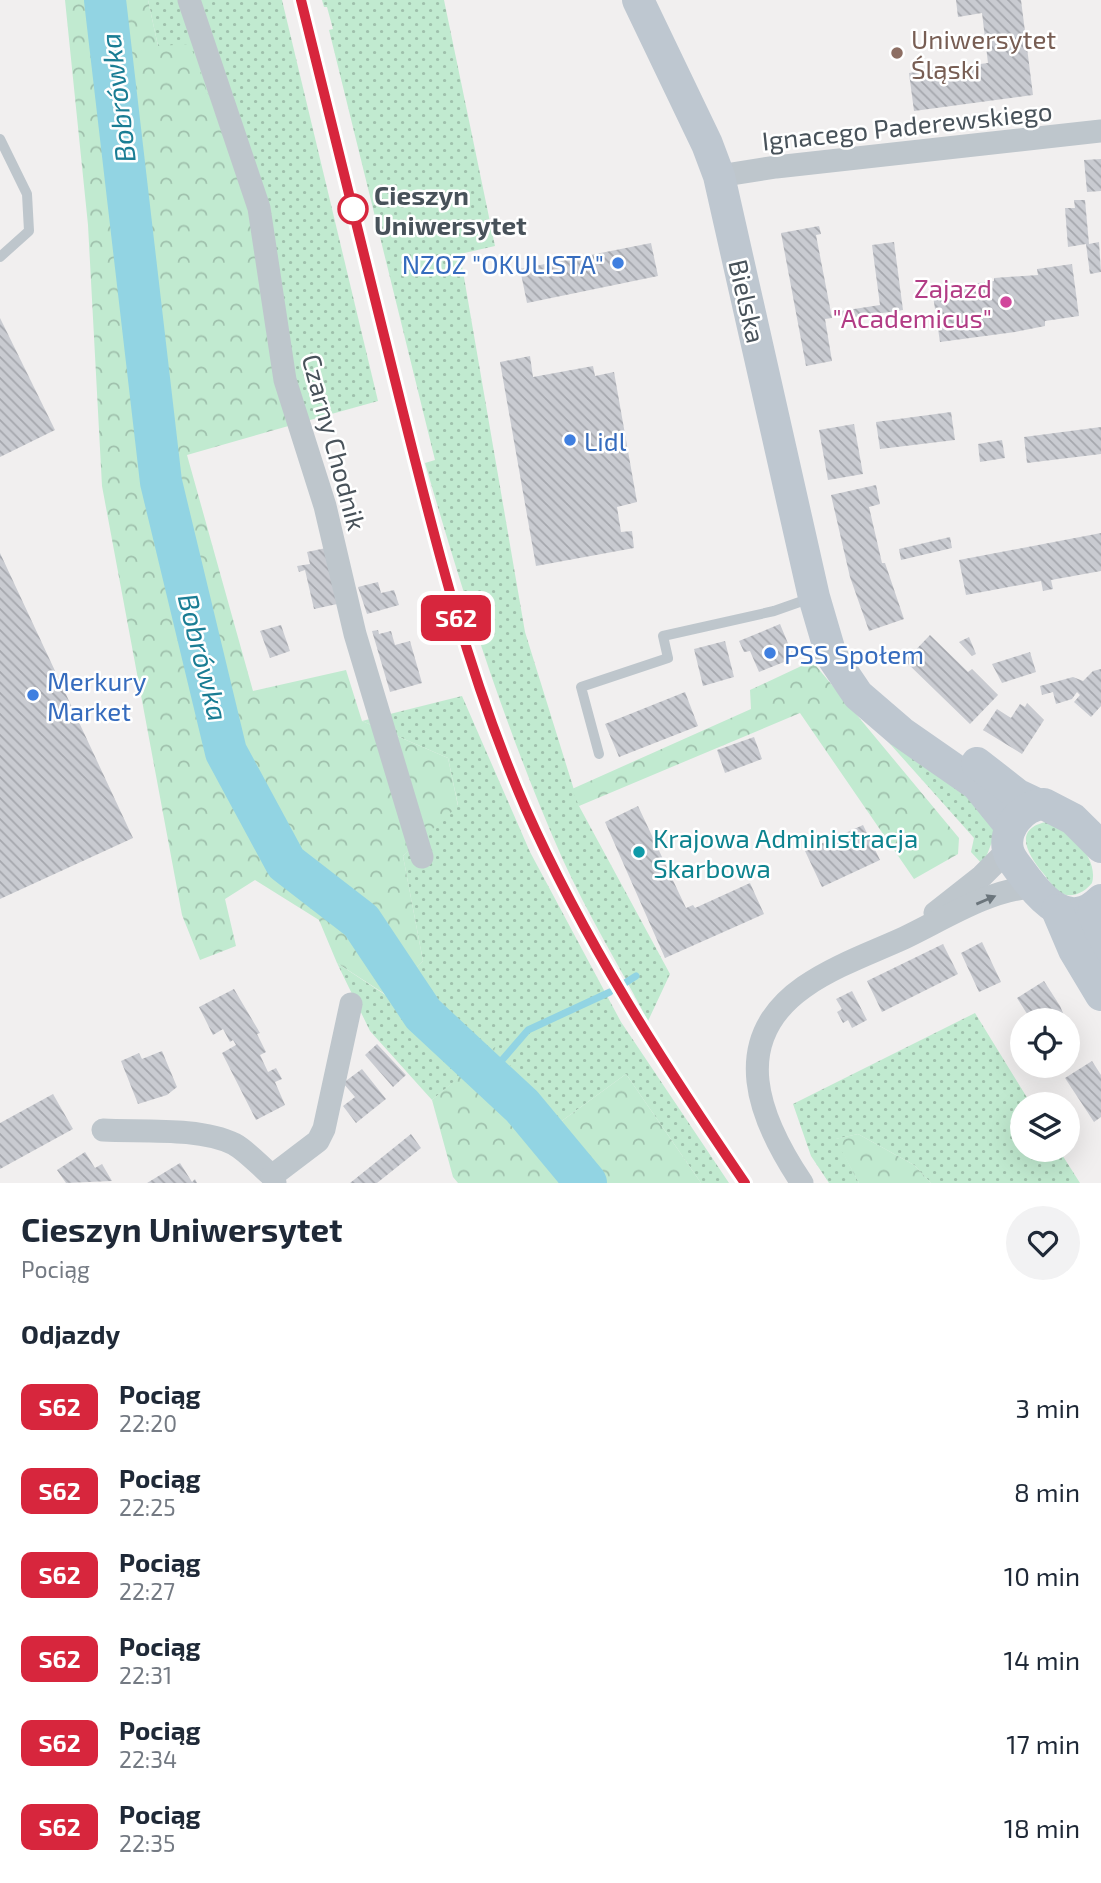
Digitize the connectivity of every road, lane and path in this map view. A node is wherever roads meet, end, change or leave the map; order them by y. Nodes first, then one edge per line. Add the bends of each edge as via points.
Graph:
1 (189, 0) edge
2 (638, 0) edge
3 (1101, 131) edge
4 (0, 139) edge
5 (719, 176) junction
6 (0, 257) edge
7 (817, 606) junction
8 (599, 754) dead end
9 (1037, 804) junction
10 (1009, 839) junction
11 (1101, 847) edge
12 (422, 857) dead end
13 (1032, 887) junction
14 (1098, 903) edge
15 (1057, 910) junction
16 (902, 939) junction
17 (1101, 959) edge
18 (1101, 995) edge
19 (351, 1004) dead end
20 (103, 1130) dead end
21 (273, 1179) edge
22 (802, 1183) edge

1 - 12 street, Czarny Chodnik via 259,208 285,380 325,506 355,634
2 - 5 street, Bielska
3 - 5 street, Ignacego Paderewskiego
4 - 6 lane via 27,194 29,231
5 - 7 street, Bielska
7 - 8 lane via 663,636 668,658 581,687
7 - 9 street, Bielska via 870,682 888,699 1018,795
7 - 10 street, Bielska via 831,655 858,695 901,732 977,785
9 - 10 street via 1020,814
9 - 11 street, Bielska via 1052,806 1073,819
10 - 13 street, Bielska
10 - 16 street via 982,876
13 - 15 street, Bielska
16 -> 13 street via 998,895
14 - 15 street via 1072,912
14 - 17 street via 1091,927
15 - 18 street via 1073,950
16 - 22 street via 805,986 783,1005 761,1043 756,1075 762,1108
19 - 21 street via 318,1141
20 - 21 street via 217,1139 234,1144

